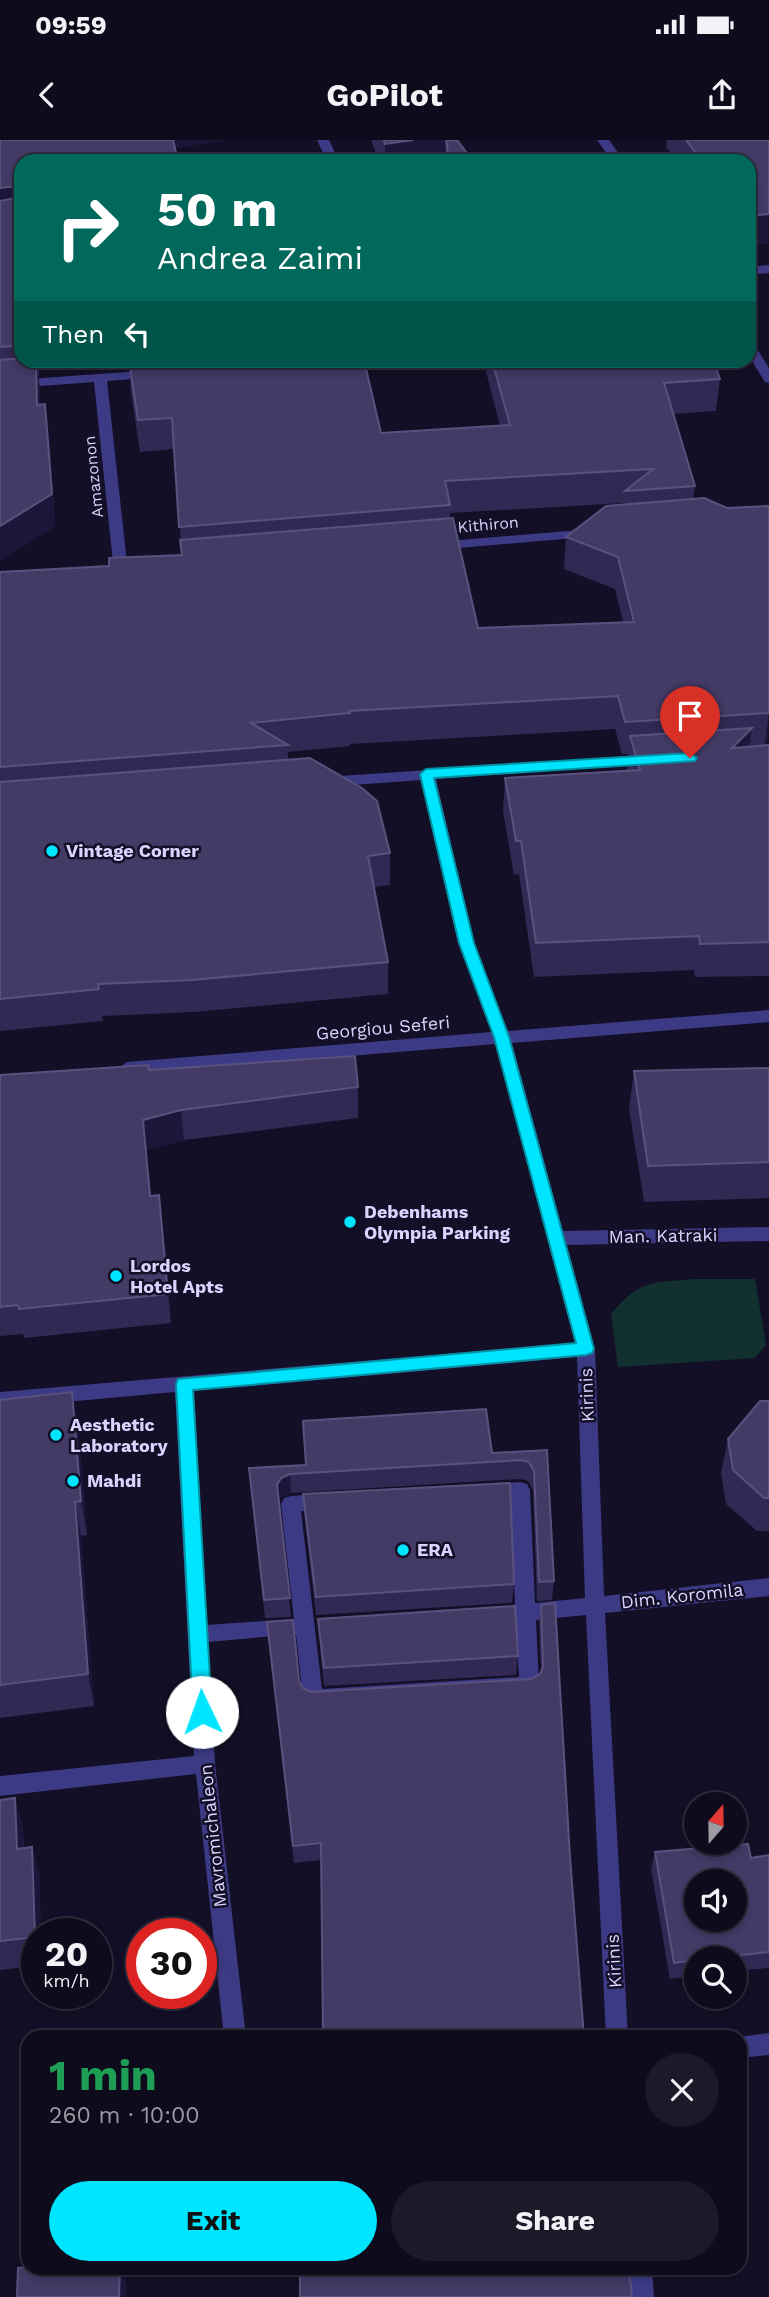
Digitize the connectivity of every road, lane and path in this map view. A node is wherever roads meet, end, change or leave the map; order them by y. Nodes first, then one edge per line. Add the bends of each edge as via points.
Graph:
1 (756, 357) edge
2 (166, 373) edge
3 (100, 379) junction
4 (769, 379) edge
5 (0, 385) edge
6 (603, 532) edge
7 (424, 547) edge
8 (121, 572) edge
9 (659, 760) edge
10 (426, 774) junction
11 (303, 783) edge
12 (769, 1016) edge
13 (502, 1037) junction
14 (111, 1069) edge
15 (769, 1234) edge
16 (557, 1238) junction
17 (586, 1349) junction
18 (184, 1384) junction
19 (0, 1400) edge
20 (769, 1587) edge
21 (595, 1606) junction
22 (527, 1613) junction
23 (499, 1615) edge
24 (312, 1626) junction
25 (198, 1634) junction
26 (205, 1764) junction
27 (0, 1786) edge
28 (233, 2030) edge
29 (617, 2030) edge
30 (769, 2044) edge
31 (747, 2046) edge
32 (640, 2275) edge
33 (642, 2297) edge

1 - 4 street
2 - 3 street
3 - 5 street
3 - 8 street, Amazonon
6 - 7 street, Kithiron
9 - 10 street
10 - 11 street
10 - 13 street, Kirinis via 466,943
12 - 13 street, Georgiou Seferi
13 - 14 street, Georgiou Seferi
13 - 16 street, Kirinis
15 - 16 street, Man. Katraki
16 - 17 street, Kirinis
17 - 18 street
17 - 21 street, Kirinis
18 - 19 street
18 - 25 street, Mavromichaleon
20 - 21 street, Dim. Koromila
21 - 22 street, Dim. Koromila
21 - 29 street, Kirinis
22 - 23 street, Dim. Koromila
22 - 24 street via 529,1685 313,1699
22 - 24 street via 520,1490 291,1504
24 - 25 street
25 - 26 street, Mavromichaleon
26 - 27 street
26 - 28 street, Mavromichaleon
30 - 31 street
32 - 33 street

